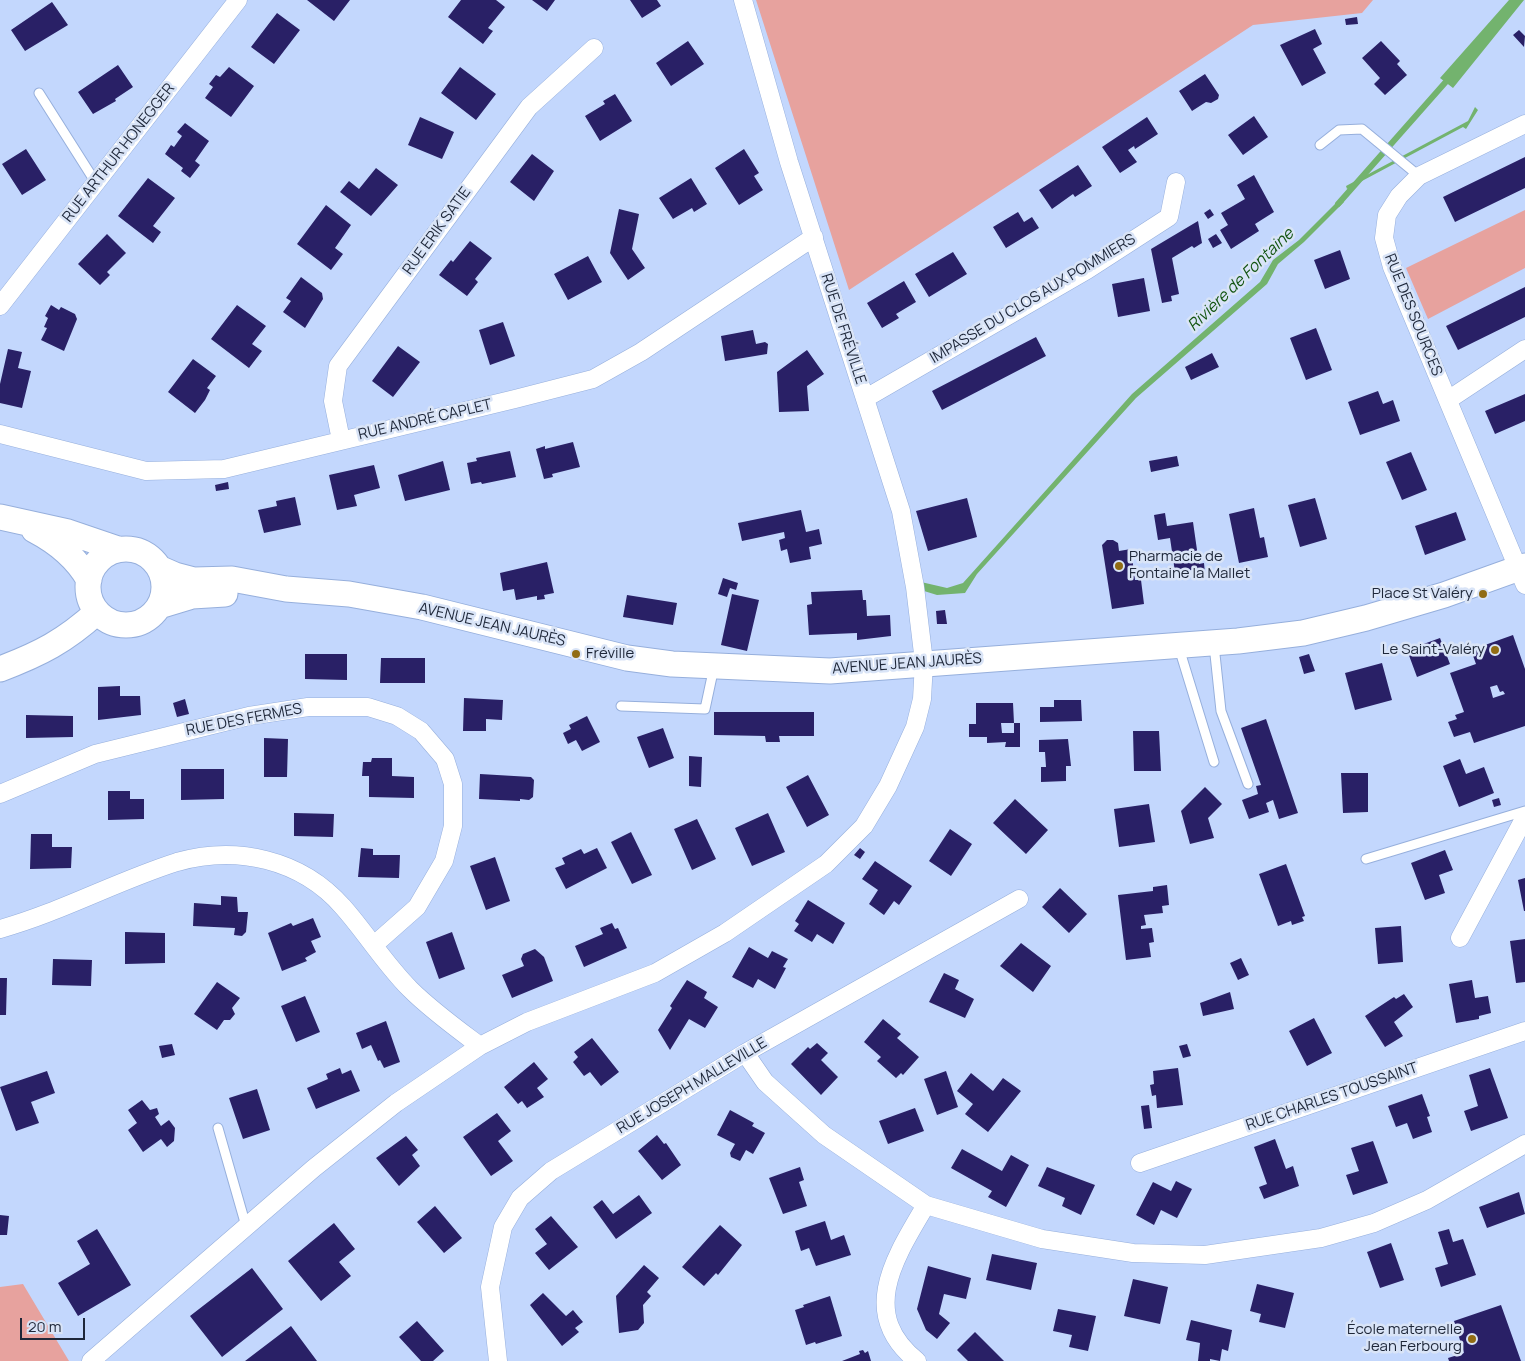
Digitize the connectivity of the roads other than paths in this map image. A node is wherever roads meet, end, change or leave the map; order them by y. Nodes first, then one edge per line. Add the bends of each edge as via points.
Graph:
1 (238, 0) edge
2 (743, 0) edge
3 (594, 48) dead end
4 (39, 93) dead end
5 (1525, 124) edge
6 (1320, 145) dead end
7 (1419, 176) junction
8 (1176, 182) dead end
9 (96, 183) junction
10 (814, 237) junction
11 (0, 306) edge
12 (1525, 349) edge
13 (866, 398) junction
14 (1448, 400) junction
15 (0, 434) edge
16 (341, 440) junction
17 (7, 519) edge
18 (118, 549) junction
19 (159, 568) junction
20 (1523, 573) edge
21 (89, 580) junction
22 (286, 589) junction
23 (159, 606) junction
24 (97, 612) junction
25 (1214, 643) junction
26 (1179, 645) junction
27 (924, 662) junction
28 (714, 666) junction
29 (0, 669) edge
30 (621, 706) dead end
31 (1214, 762) dead end
32 (1248, 784) dead end
33 (0, 794) edge
34 (1525, 810) edge
35 (1525, 816) edge
36 (1366, 859) dead end
37 (1019, 899) dead end
38 (0, 929) edge
39 (1460, 938) dead end
40 (374, 946) junction
41 (1525, 1031) edge
42 (480, 1046) junction
43 (745, 1053) junction
44 (218, 1128) dead end
45 (1525, 1144) edge
46 (1140, 1163) dead end
47 (926, 1205) junction
48 (246, 1226) junction
49 (91, 1361) edge
50 (498, 1361) edge
51 (917, 1361) edge

1 - 9 street, RUE ARTHUR HONEGGER
2 - 10 street, RUE DE FRÉVILLE
3 - 16 street, RUE ERIK SATIE via 529,107 338,366 333,401
4 - 9 lane
5 - 7 street, RUE DES SOURCES
6 - 7 lane via 1339,130 1362,129
7 - 14 street, RUE DES SOURCES via 1399,196 1387,215 1384,238 1392,267
8 - 13 street, IMPASSE DU CLOS AUX POMMIERS via 1169,217 1087,270
9 - 11 street, RUE ARTHUR HONEGGER
10 - 13 street, RUE DE FRÉVILLE
10 - 16 street, RUE ANDRÉ CAPLET via 641,352 592,379
12 - 14 street
13 - 27 street, RUE DE FRÉVILLE via 901,511 916,587
14 - 20 street, RUE DES SOURCES
15 - 16 street, RUE ANDRÉ CAPLET via 146,470 224,469
17 - 18 street via 68,532
17 - 21 street via 44,535 81,565
18 - 19 street via 138,550
18 - 21 street via 101,558
19 - 22 street, AVENUE JEAN JAURÈS via 194,580 232,580
19 - 23 street via 164,586
20 - 25 street, AVENUE JEAN JAURÈS via 1303,633
21 - 24 street via 88,594
22 - 23 street, AVENUE JEAN JAURÈS via 192,596
22 - 28 street, AVENUE JEAN JAURÈS via 348,594 422,608 627,658
23 - 24 street via 145,619 129,625 114,623
24 - 29 street via 76,631 42,653
25 - 26 street, AVENUE JEAN JAURÈS
25 - 32 lane via 1221,711
26 - 27 street, AVENUE JEAN JAURÈS
26 - 31 lane
27 - 28 street, AVENUE JEAN JAURÈS via 830,671
27 - 42 street, RUE DE FRÉVILLE via 922,698 915,727 888,786 864,826 826,864 725,933 655,973 527,1022
28 - 30 lane via 706,710
33 - 40 street, RUE DES FERMES via 94,754 249,716 308,707 368,707 397,716 421,730 445,759 453,784 453,826 444,861 417,907
34 - 36 lane
35 - 39 street
37 - 43 street, RUE JOSEPH MALLEVILLE
38 - 40 street via 32,920 178,862 238,854 293,868 341,905
40 - 42 street via 410,989
41 - 46 street, RUE CHARLES TOUSSAINT
42 - 48 street, RUE DE FRÉVILLE via 396,1103
43 - 47 street via 766,1082 824,1135
43 - 50 street, RUE JOSEPH MALLEVILLE via 551,1171 520,1198 502,1227 490,1287
44 - 48 lane
45 - 47 street via 1427,1200 1374,1223 1308,1242 1205,1255 1133,1253 1042,1239
47 - 51 street via 897,1254 887,1282 885,1305 891,1328 902,1349
48 - 49 street, RUE DE FRÉVILLE

